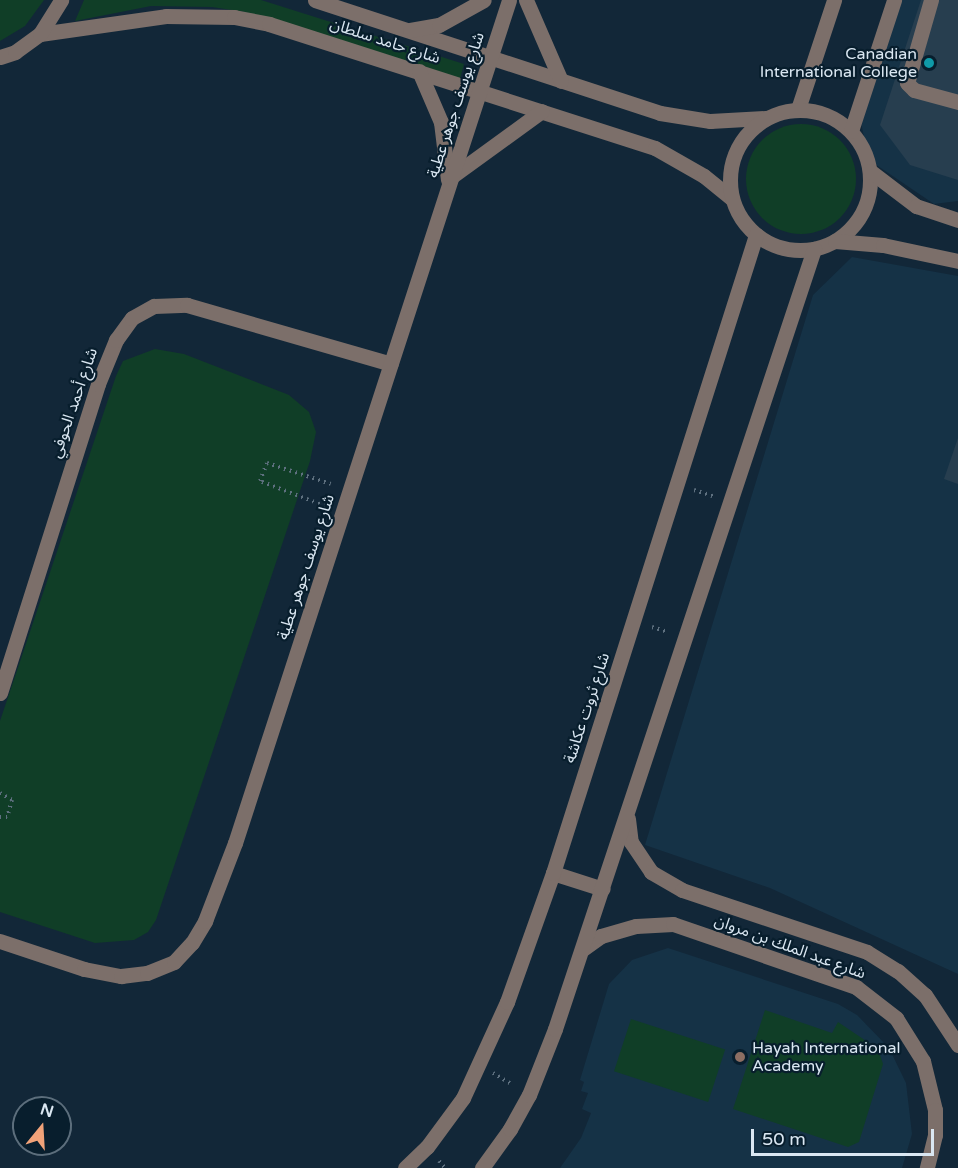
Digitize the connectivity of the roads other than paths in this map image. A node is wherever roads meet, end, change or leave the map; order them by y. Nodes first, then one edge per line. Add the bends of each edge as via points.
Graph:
1 (61, 0) edge
2 (315, 0) edge
3 (484, 0) edge
4 (508, 0) edge
5 (526, 0) edge
6 (834, 0) edge
7 (894, 0) edge
8 (931, 0) edge
9 (407, 30) junction
10 (40, 34) junction
11 (490, 56) junction
12 (0, 57) edge
13 (419, 71) junction
14 (561, 81) junction
15 (479, 91) junction
16 (958, 102) edge
17 (798, 109) junction
18 (542, 111) junction
19 (766, 118) junction
20 (851, 131) junction
21 (870, 171) junction
22 (450, 182) junction
23 (732, 199) junction
24 (958, 220) edge
25 (756, 235) junction
26 (835, 241) junction
27 (814, 249) junction
28 (958, 261) edge
29 (391, 364) junction
30 (0, 693) edge
31 (627, 813) junction
32 (553, 873) junction
33 (603, 889) junction
34 (0, 941) edge
35 (583, 949) junction
36 (958, 1045) edge
37 (405, 1168) edge
38 (482, 1168) edge
39 (927, 1168) edge

1 - 10 street
2 - 9 street, شارع حامد سلطان
3 - 9 street via 438,25
4 - 11 street, شارع يوسف جوهر عطية
5 - 14 street
6 - 17 street
7 - 20 street
8 - 16 street via 907,83 914,90
9 - 11 street, شارع حامد سلطان
10 - 12 street via 15,52
10 - 13 street, شارع حامد سلطان via 166,16 234,17
11 - 14 street, شارع حامد سلطان
11 - 15 street, شارع يوسف جوهر عطية
13 - 15 street, شارع حامد سلطان
13 - 22 street via 441,122
14 - 19 street, شارع حامد سلطان via 690,119
15 - 18 street, شارع حامد سلطان
15 - 22 street, شارع يوسف جوهر عطية
17 - 19 street
17 - 20 street via 836,119
18 - 22 street
18 - 23 street, شارع حامد سلطان via 655,148 695,170
19 - 23 street via 739,144 729,180
20 - 21 street via 864,150
21 - 24 street via 916,206
21 - 26 street via 870,188 859,218
22 - 29 street, شارع يوسف جوهر عطية
23 - 25 street via 741,219
25 - 27 street via 784,248
25 - 32 street, شارع ثروت عكاشة
26 - 27 street
26 - 28 street via 883,245
27 - 31 street
29 - 30 street, شارع أحمد الحوفي via 187,305 154,306 132,318 116,340 98,384
29 - 34 street, شارع يوسف جوهر عطية via 236,843 205,921 192,943 174,962 147,973 121,976 84,969
31 - 33 street
31 - 36 street, شارع عبد الملك بن مروان via 631,842 651,872 682,890 867,952 898,970 926,995
32 - 33 street
32 - 37 street, شارع ثروت عكاشة via 480,1065 463,1098 427,1147
33 - 35 street
35 - 38 street via 529,1095
35 - 39 street, شارع عبد الملك بن مروان via 601,936 636,926 673,924 856,987 896,1018 923,1061 934,1110

